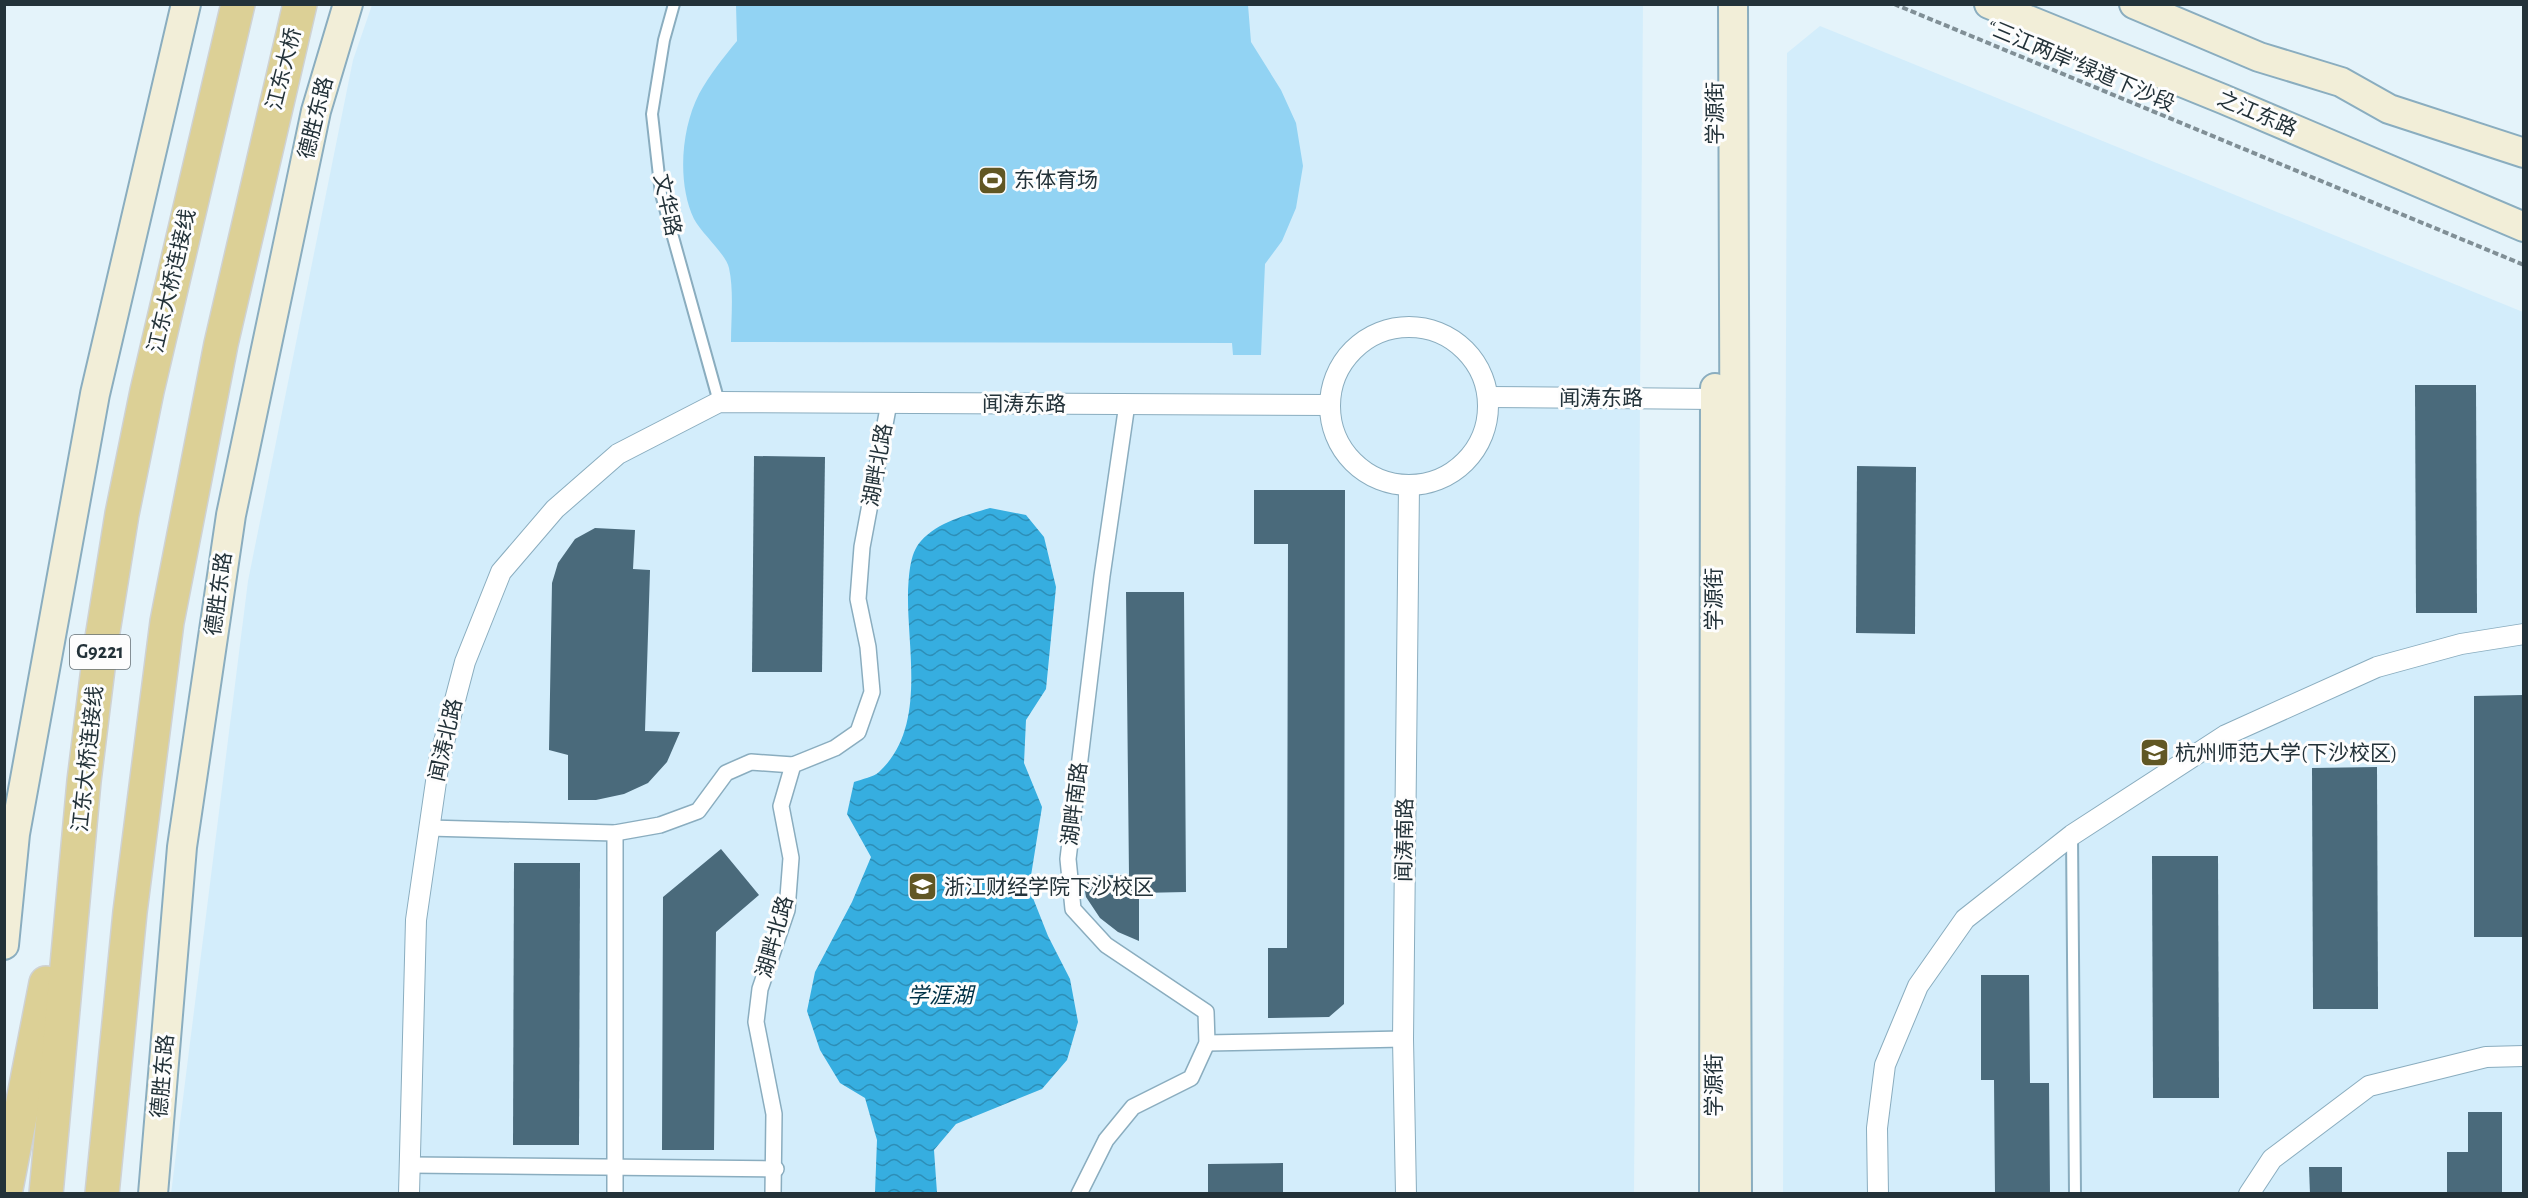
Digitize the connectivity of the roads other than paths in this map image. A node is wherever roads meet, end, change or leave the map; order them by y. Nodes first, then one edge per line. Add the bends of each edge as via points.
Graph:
1 (186, 4) edge
2 (238, 4) edge
3 (300, 4) edge
4 (348, 4) edge
5 (674, 4) edge
6 (1715, 4) edge
7 (1733, 4) edge
8 (1989, 4) edge
9 (2134, 4) edge
10 (2523, 153) edge
11 (2523, 228) edge
12 (1488, 397) junction
13 (1715, 399) junction
14 (719, 402) junction
15 (889, 403) junction
16 (1127, 404) junction
17 (1330, 405) junction
18 (1409, 486) junction
19 (2523, 634) edge
20 (793, 765) junction
21 (429, 828) junction
22 (615, 832) junction
23 (2072, 835) junction
24 (73, 908) junction
25 (4, 945) edge
26 (1403, 1039) junction
27 (1207, 1043) junction
28 (2523, 1056) edge
29 (410, 1165) junction
30 (615, 1167) junction
31 (776, 1169) junction
32 (4, 1194) edge
33 (46, 1194) edge
34 (102, 1194) edge
35 (153, 1194) edge
36 (409, 1194) edge
37 (615, 1194) edge
38 (773, 1194) edge
39 (1079, 1194) edge
40 (1406, 1194) edge
41 (1714, 1194) edge
42 (1737, 1194) edge
43 (1878, 1194) edge
44 (2075, 1194) edge
45 (2249, 1194) edge

1 - 25 main road via 95,394 15,834
2 - 24 highway, 江东大桥连接线 / G9221 via 122,514 101,644
3 - 34 highway, 江东大桥 / G9221 via 221,344 168,622 130,912
4 - 35 main road, 德胜东路 via 316,111 231,515 182,847
5 - 14 lane, 文华路 via 652,114 657,160 661,195
6 - 13 main road, 学源街
7 - 42 main road
8 - 11 main road, 之江东路
9 - 10 main road via 2259,57 2341,82 2390,109
12 - 13 street, 闻涛东路
12 - 17 street via 1481,371 1466,349 1444,334 1418,326 1392,328 1367,338 1347,356 1334,379
12 - 18 street via 1486,423 1476,448 1459,468 1436,481
13 - 41 main road, 学源街
14 - 15 street, 闻涛东路
14 - 21 street, 闻涛北路 via 618,454 555,509 501,572 465,662 439,761
15 - 16 street, 闻涛东路
15 - 20 street, 湖畔北路 via 862,547 858,599 872,692 858,732 835,748
16 - 17 street, 闻涛东路
16 - 27 street, 湖畔南路 via 1068,860 1073,909 1106,945 1206,1012
17 - 18 street via 1333,430 1345,453 1385,481
18 - 26 street, 闻涛南路
19 - 23 street via 2461,644 2377,668 2317,693 2226,735
20 - 22 street via 751,762 726,773 698,811 660,825
20 - 31 street, 湖畔北路 via 781,806 791,858 787,910 760,989 756,1022 774,1114
21 - 22 street
21 - 29 street, 闻涛北路 via 416,920
22 - 30 street
23 - 43 street via 1965,919 1918,986 1886,1065 1878,1128
23 - 44 lane
24 - 32 highway via 46,983
24 - 33 highway, 江东大桥连接线 / G9221
26 - 27 street
26 - 40 street, 闻涛南路
27 - 39 street, 湖畔南路 via 1191,1078 1133,1107 1106,1140
28 - 45 street via 2486,1057 2369,1086 2272,1159
29 - 30 street
29 - 36 street, 闻涛北路
30 - 31 street
30 - 37 street
31 - 38 street, 湖畔北路

